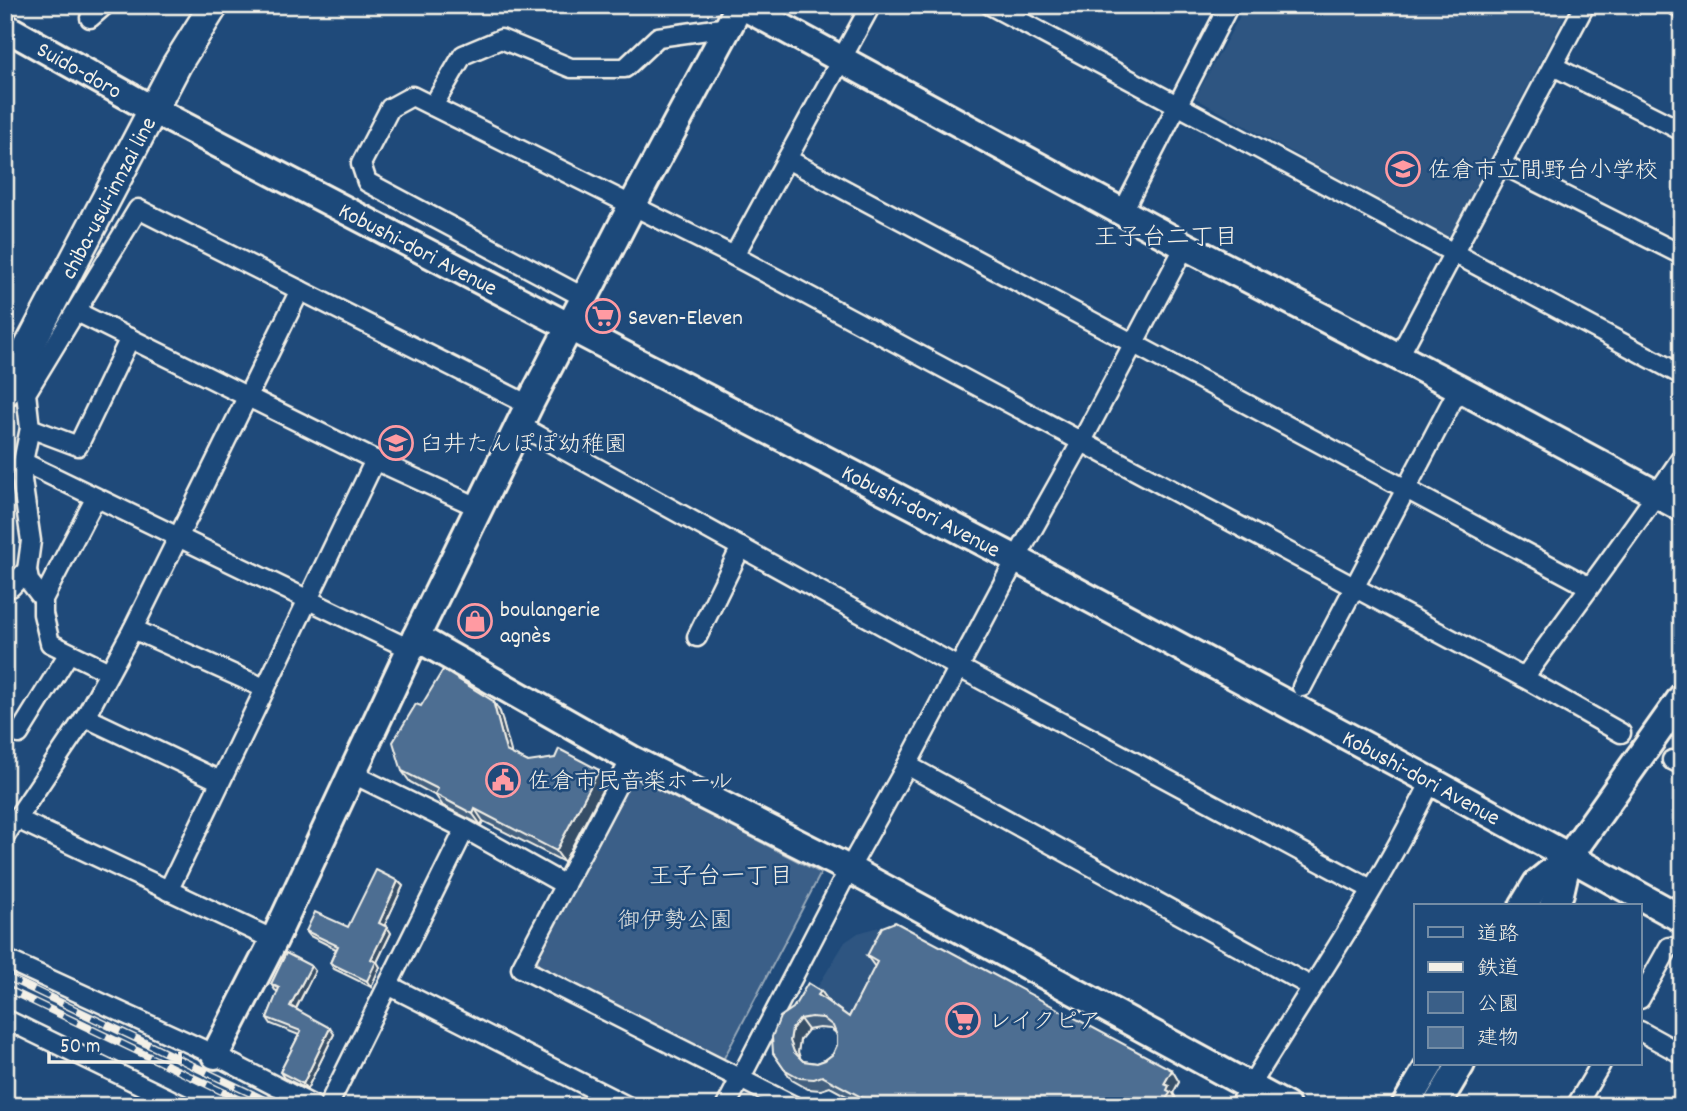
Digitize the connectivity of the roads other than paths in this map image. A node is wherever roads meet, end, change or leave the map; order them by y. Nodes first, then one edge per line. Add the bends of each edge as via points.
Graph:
1 (105, 5) edge
2 (214, 5) edge
3 (871, 5) edge
4 (990, 5) edge
5 (1585, 5) edge
6 (1675, 5) edge
7 (1225, 6) edge
8 (1682, 9) edge
9 (737, 11) edge
10 (90, 18) dead end
11 (5, 27) edge
12 (841, 61) junction
13 (1553, 66) junction
14 (1177, 104) junction
15 (433, 106) junction
16 (155, 110) junction
17 (1682, 131) edge
18 (787, 159) junction
19 (1501, 164) junction
20 (633, 204) junction
21 (1124, 211) junction
22 (1185, 246) junction
23 (1452, 253) junction
24 (1682, 255) edge
25 (734, 256) junction
26 (300, 290) junction
27 (585, 298) junction
28 (77, 312) junction
29 (571, 325) junction
30 (130, 338) junction
31 (1133, 342) junction
32 (1399, 356) junction
33 (1682, 375) edge
34 (1459, 388) junction
35 (5, 392) edge
36 (247, 396) junction
37 (524, 415) junction
38 (30, 428) junction
39 (1082, 441) junction
40 (1682, 457) edge
41 (375, 460) junction
42 (23, 462) junction
43 (1407, 490) junction
44 (1657, 495) junction
45 (95, 499) junction
46 (480, 508) junction
47 (1682, 508) edge
48 (179, 539) junction
49 (741, 547) junction
50 (1016, 559) junction
51 (27, 570) junction
52 (1588, 586) junction
53 (5, 588) edge
54 (1354, 588) junction
55 (43, 599) junction
56 (306, 600) junction
57 (133, 629) junction
58 (696, 637) dead end
59 (413, 643) junction
60 (69, 653) junction
61 (958, 667) junction
62 (109, 672) junction
63 (1524, 678) junction
64 (1301, 687) dead end
65 (264, 688) junction
66 (1682, 697) edge
67 (85, 717) junction
68 (1621, 733) dead end
69 (19, 734) dead end
70 (631, 759) junction
71 (907, 765) junction
72 (353, 774) junction
73 (220, 781) junction
74 (1431, 781) junction
75 (17, 819) junction
76 (465, 829) junction
77 (5, 836) edge
78 (1567, 858) junction
79 (849, 869) junction
80 (565, 885) junction
81 (1371, 889) junction
82 (168, 891) junction
83 (1524, 904) edge
84 (1554, 904) edge
85 (1682, 919) edge
86 (274, 940) junction
87 (1669, 947) dead end
88 (5, 959) edge
89 (388, 985) junction
90 (1312, 987) junction
91 (1642, 995) edge
92 (5, 1019) edge
93 (1642, 1032) edge
94 (1682, 1054) edge
95 (215, 1055) junction
96 (1429, 1066) edge
97 (1460, 1066) edge
98 (1600, 1066) edge
99 (741, 1078) junction
100 (1244, 1096) edge
101 (175, 1104) edge
102 (314, 1106) edge
103 (328, 1106) edge
104 (627, 1106) edge
105 (726, 1106) edge
106 (794, 1106) edge
107 (1286, 1106) edge
108 (1405, 1106) edge
109 (1436, 1106) edge
110 (1576, 1106) edge

1 - 10 street
2 - 16 main road, chiba-usui-innzai line
3 - 12 street
4 - 14 street
5 - 13 street
6 - 8 street
7 - 14 street
9 - 12 street
9 - 15 street via 658,37 625,68 571,68 501,39 463,55
9 - 20 street
11 - 16 street, Suido-doro
12 - 18 street
12 - 21 street
13 - 17 street
13 - 19 street
14 - 21 street
14 - 23 street
15 - 20 street
15 - 27 street via 412,96 390,108 361,164 367,182
16 - 29 street, Kobushi-dori Avenue
16 - 35 main road, chiba-usui-innzai line
18 - 25 street
18 - 31 street
19 - 23 street
19 - 24 street
20 - 25 street
20 - 27 street
21 - 22 street
22 - 31 street
22 - 32 street
23 - 32 street
23 - 33 street
25 - 39 street
26 - 28 street via 138,209
26 - 36 street
26 - 37 street
27 - 29 street
28 - 30 street
28 - 38 street via 26,393
29 - 37 street
29 - 50 street, Kobushi-dori Avenue
30 - 36 street
30 - 38 street via 78,446
31 - 39 street
31 - 43 street
32 - 34 street
34 - 43 street
34 - 44 street
36 - 41 street
36 - 48 street
37 - 46 street
37 - 49 street
38 - 42 street
39 - 50 street
39 - 54 street
40 - 44 street
41 - 46 street
41 - 56 street
42 - 45 street
42 - 51 street via 31,541
43 - 52 street
43 - 54 street
44 - 47 street
44 - 52 street
45 - 48 street
45 - 55 street
46 - 59 street
48 - 56 street
48 - 57 street
49 - 58 street
49 - 61 street
50 - 61 street
50 - 74 street, Kobushi-dori Avenue
51 - 53 street via 12,587
51 - 55 street via 29,581
52 - 63 street
54 - 63 street
54 - 64 street
55 - 60 street via 50,643
56 - 59 street
56 - 65 street
57 - 62 street
57 - 65 street
59 - 70 street
59 - 72 street
60 - 62 street
60 - 69 street
61 - 71 street
61 - 81 street
62 - 67 street
63 - 68 street
65 - 73 street
66 - 78 street
67 - 73 street
67 - 75 street
70 - 79 street
70 - 80 street
71 - 79 street
71 - 90 street
72 - 76 street
72 - 86 street
73 - 82 street
74 - 78 street, Kobushi-dori Avenue
74 - 81 street
75 - 77 street
75 - 82 street
76 - 80 street
76 - 89 street
78 - 83 street via 1537,883
78 - 84 street
78 - 85 street, Kobushi-dori Avenue
79 - 99 street
79 - 100 street
80 - 99 street via 521,968
81 - 90 street
82 - 86 street
86 - 95 street
87 - 91 street
88 - 95 street
89 - 103 street
89 - 104 street
90 - 100 street
92 - 101 street
93 - 94 street
95 - 102 street
96 - 108 street
97 - 109 street
98 - 110 street
99 - 105 street
99 - 106 street
100 - 107 street

